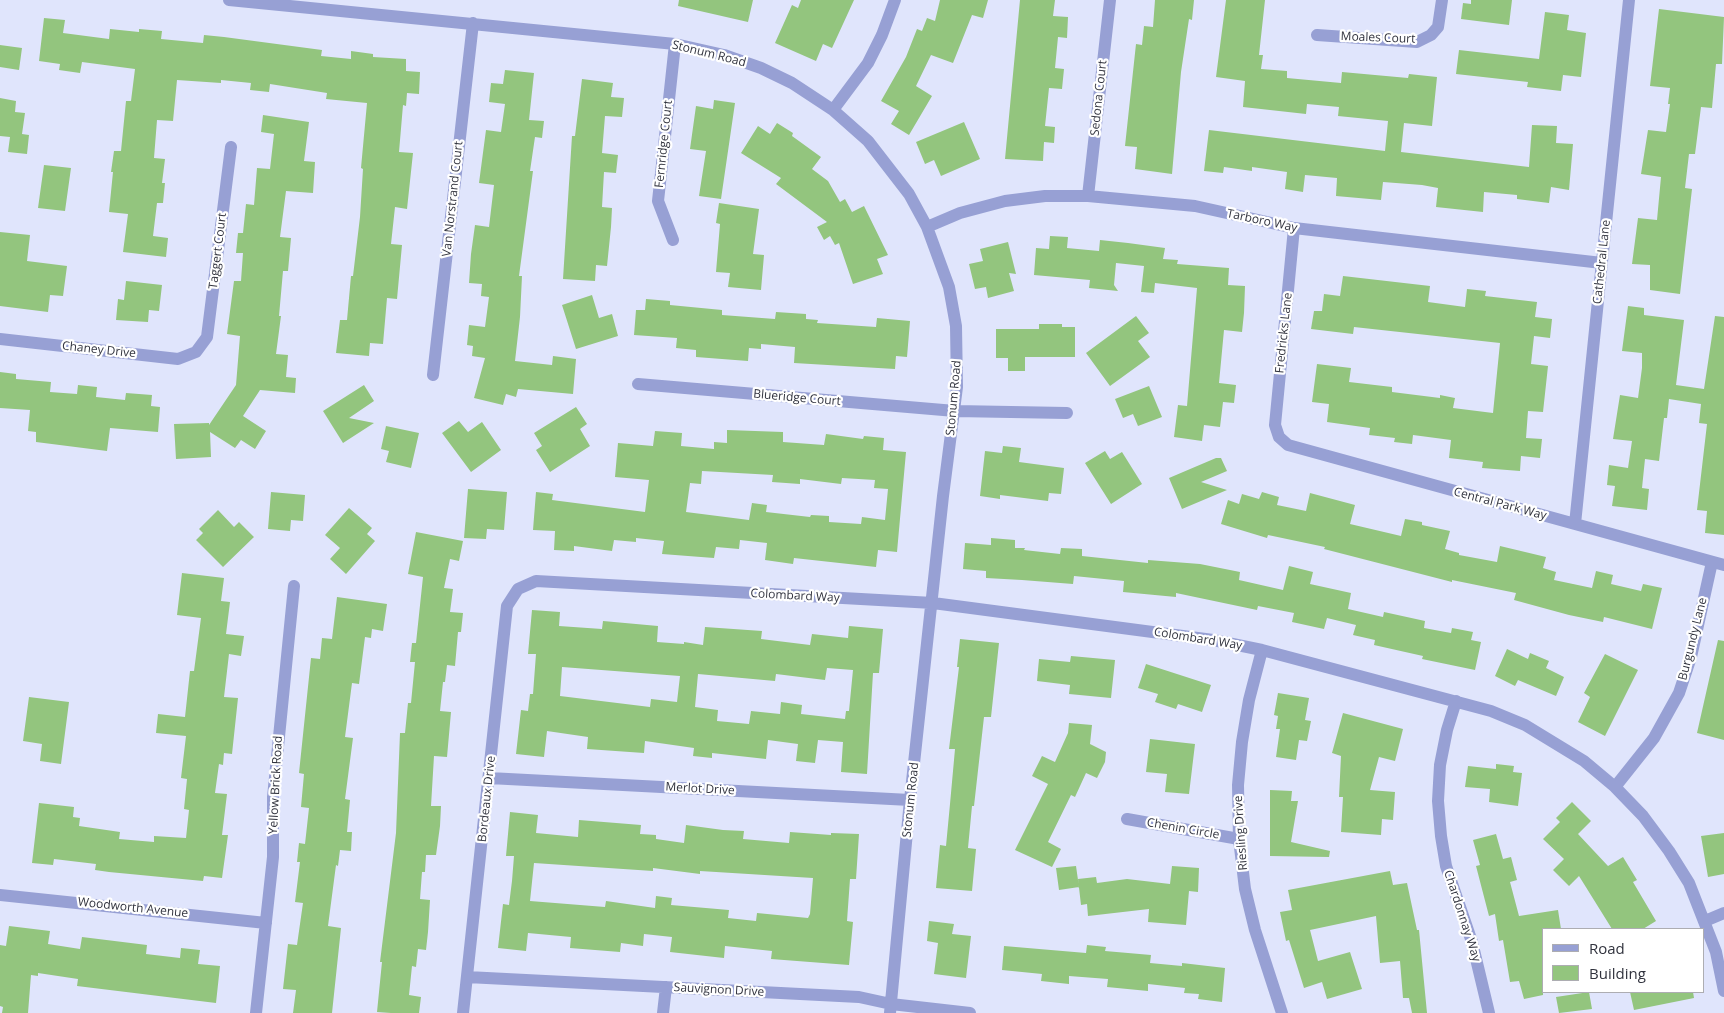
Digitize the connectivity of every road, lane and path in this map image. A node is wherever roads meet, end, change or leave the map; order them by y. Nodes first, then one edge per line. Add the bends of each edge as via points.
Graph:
1 (229, 0) edge
2 (896, 0) edge
3 (1110, 0) edge
4 (1442, 0) edge
5 (1629, 0) edge
6 (473, 23) junction
7 (1317, 35) dead end
8 (675, 44) junction
9 (834, 110) junction
10 (231, 147) dead end
11 (1088, 196) junction
12 (927, 226) junction
13 (1294, 228) junction
14 (673, 240) dead end
15 (1602, 263) junction
16 (0, 339) edge
17 (196, 352) joint
18 (433, 375) dead end
19 (638, 384) dead end
20 (955, 411) junction
21 (1067, 413) dead end
22 (1279, 437) joint
23 (1575, 524) junction
24 (1718, 564) edge
25 (294, 586) dead end
26 (518, 589) joint
27 (933, 603) junction
28 (1262, 650) junction
29 (1456, 701) junction
30 (489, 778) junction
31 (1615, 787) junction
32 (910, 800) junction
33 (1127, 819) dead end
34 (1239, 839) junction
35 (0, 895) edge
36 (1724, 913) edge
37 (1705, 921) junction
38 (266, 923) junction
39 (467, 977) junction
40 (666, 987) junction
41 (1724, 991) edge
42 (890, 1009) edge
43 (256, 1013) edge
44 (463, 1013) edge
45 (664, 1013) edge
46 (970, 1013) edge
47 (1282, 1013) edge
48 (1489, 1013) edge

1 - 6 street, Stonum Road
2 - 9 street via 868,63
3 - 11 street, Sedona Court
4 - 7 street, Moales Court via 1438,27 1417,42
5 - 15 street, Cathedral Lane
6 - 8 street, Stonum Road
6 - 18 street, Van Norstrand Court
8 - 9 street, Stonum Road via 724,55 761,68
8 - 14 street, Fernridge Court via 658,201
9 - 12 street, Stonum Road via 890,166
10 - 17 street, Taggert Court via 206,337
11 - 12 street, Tarboro Way via 1045,196 1005,201
11 - 13 street, Tarboro Way via 1195,206
12 - 20 street, Stonum Road via 948,287 956,326
13 - 15 street, Tarboro Way
13 - 22 street, Fredricks Lane via 1275,425
15 - 23 street, Cathedral Lane
16 - 17 street, Chaney Drive via 178,359
19 - 20 street, Blueridge Court
20 - 21 street, Blueridge Court
20 - 27 street, Stonum Road
22 - 23 street, Central Park Way via 1298,449
23 - 24 street, Central Park Way
24 - 31 street, Burgundy Lane via 1679,693 1654,738
25 - 38 street, Yellow Brick Road via 273,797 273,857
26 - 27 street, Colombard Way via 536,581
26 - 30 street, Bordeaux Drive via 507,606
27 - 28 street, Colombard Way via 1203,639
27 - 32 street, Stonum Road
28 - 29 street, Colombard Way
28 - 34 street, Riesling Drive via 1242,742 1238,786
29 - 31 street, Colombard Way via 1491,711 1533,730 1584,760
29 - 48 street, Chardonnay Way via 1440,765 1438,801 1441,836 1453,891 1472,942
30 - 32 street, Merlot Drive
30 - 39 street, Bordeaux Drive
31 - 37 street, Colombard Way via 1643,816 1669,851
32 - 42 street, Stonum Road
33 - 34 street, Chenin Circle
34 - 47 street, Riesling Drive via 1245,889 1255,930
35 - 38 street, Woodworth Avenue
36 - 37 street
37 - 41 street, Colombard Way
38 - 43 street, Yellow Brick Road
39 - 40 street, Sauvignon Drive
39 - 44 street, Bordeaux Drive
40 - 42 street, Sauvignon Drive via 859,997
40 - 45 street
42 - 46 street, Sauvignon Drive

